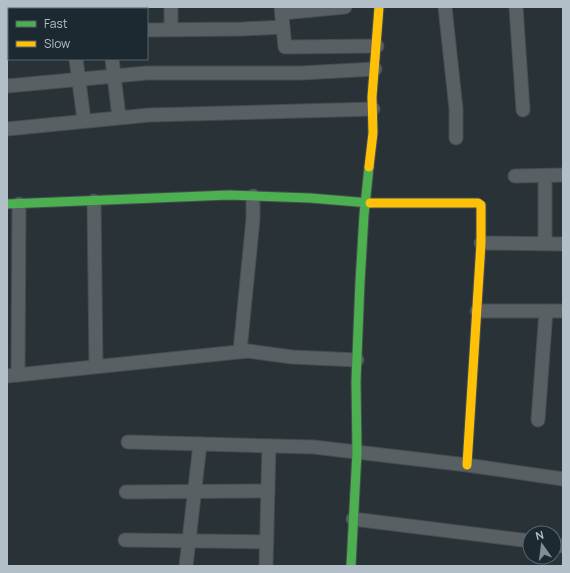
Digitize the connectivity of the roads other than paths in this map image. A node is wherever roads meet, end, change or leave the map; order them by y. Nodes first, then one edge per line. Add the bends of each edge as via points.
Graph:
1 (171, 7) edge
2 (345, 7) edge
3 (379, 7) edge
4 (445, 7) edge
5 (516, 7) edge
6 (281, 10) edge
7 (283, 27) junction
8 (171, 28) junction
9 (148, 30) edge
10 (377, 46) junction
11 (76, 60) edge
12 (112, 60) edge
13 (375, 69) junction
14 (114, 76) junction
15 (79, 79) junction
16 (7, 86) edge
17 (373, 109) junction
18 (523, 110) dead end
19 (119, 117) junction
20 (84, 120) junction
21 (7, 129) edge
22 (456, 138) dead end
23 (563, 175) edge
24 (515, 176) dead end
25 (545, 176) junction
26 (253, 196) junction
27 (94, 201) junction
28 (13, 204) edge
29 (366, 204) junction
30 (481, 243) junction
31 (545, 243) junction
32 (563, 244) edge
33 (477, 311) junction
34 (546, 311) junction
35 (563, 311) edge
36 (240, 351) junction
37 (357, 360) junction
38 (96, 366) junction
39 (12, 375) edge
40 (538, 420) dead end
41 (128, 442) dead end
42 (200, 444) junction
43 (269, 446) junction
44 (357, 452) junction
45 (467, 465) junction
46 (563, 479) edge
47 (268, 491) junction
48 (126, 492) dead end
49 (194, 492) junction
50 (353, 519) junction
51 (125, 540) dead end
52 (522, 540) edge
53 (188, 541) junction
54 (267, 542) junction
55 (186, 566) edge
56 (266, 566) edge
57 (350, 566) edge

1 - 8 street
2 - 6 street
3 - 10 street
4 - 22 street via 456,109
5 - 18 street
6 - 7 street
7 - 8 street
7 - 10 street via 285,46
8 - 9 street
10 - 13 street
11 - 15 street
12 - 14 street
13 - 14 street via 301,73 197,72
13 - 17 street
14 - 15 street
14 - 19 street
15 - 16 street
15 - 20 street
17 - 19 street
17 - 29 street
19 - 20 street
20 - 21 street
23 - 25 street
24 - 25 street
25 - 31 street
26 - 27 street via 188,195
26 - 29 street via 310,198
26 - 36 street
27 - 28 street
27 - 38 street
28 - 39 street
29 - 30 street via 478,203 481,205 482,214
29 - 37 street
30 - 31 street
30 - 33 street
31 - 32 street
33 - 34 street
33 - 45 street
34 - 35 street
34 - 40 street
36 - 37 street
36 - 38 street
37 - 44 street
38 - 39 street
41 - 42 street
42 - 43 street
42 - 49 street
43 - 44 street via 314,447
43 - 47 street
44 - 45 street
44 - 50 street
45 - 46 street
47 - 49 street
47 - 54 street
48 - 49 street
49 - 53 street
50 - 52 street
50 - 57 street
51 - 53 street
53 - 54 street
53 - 55 street
54 - 56 street

